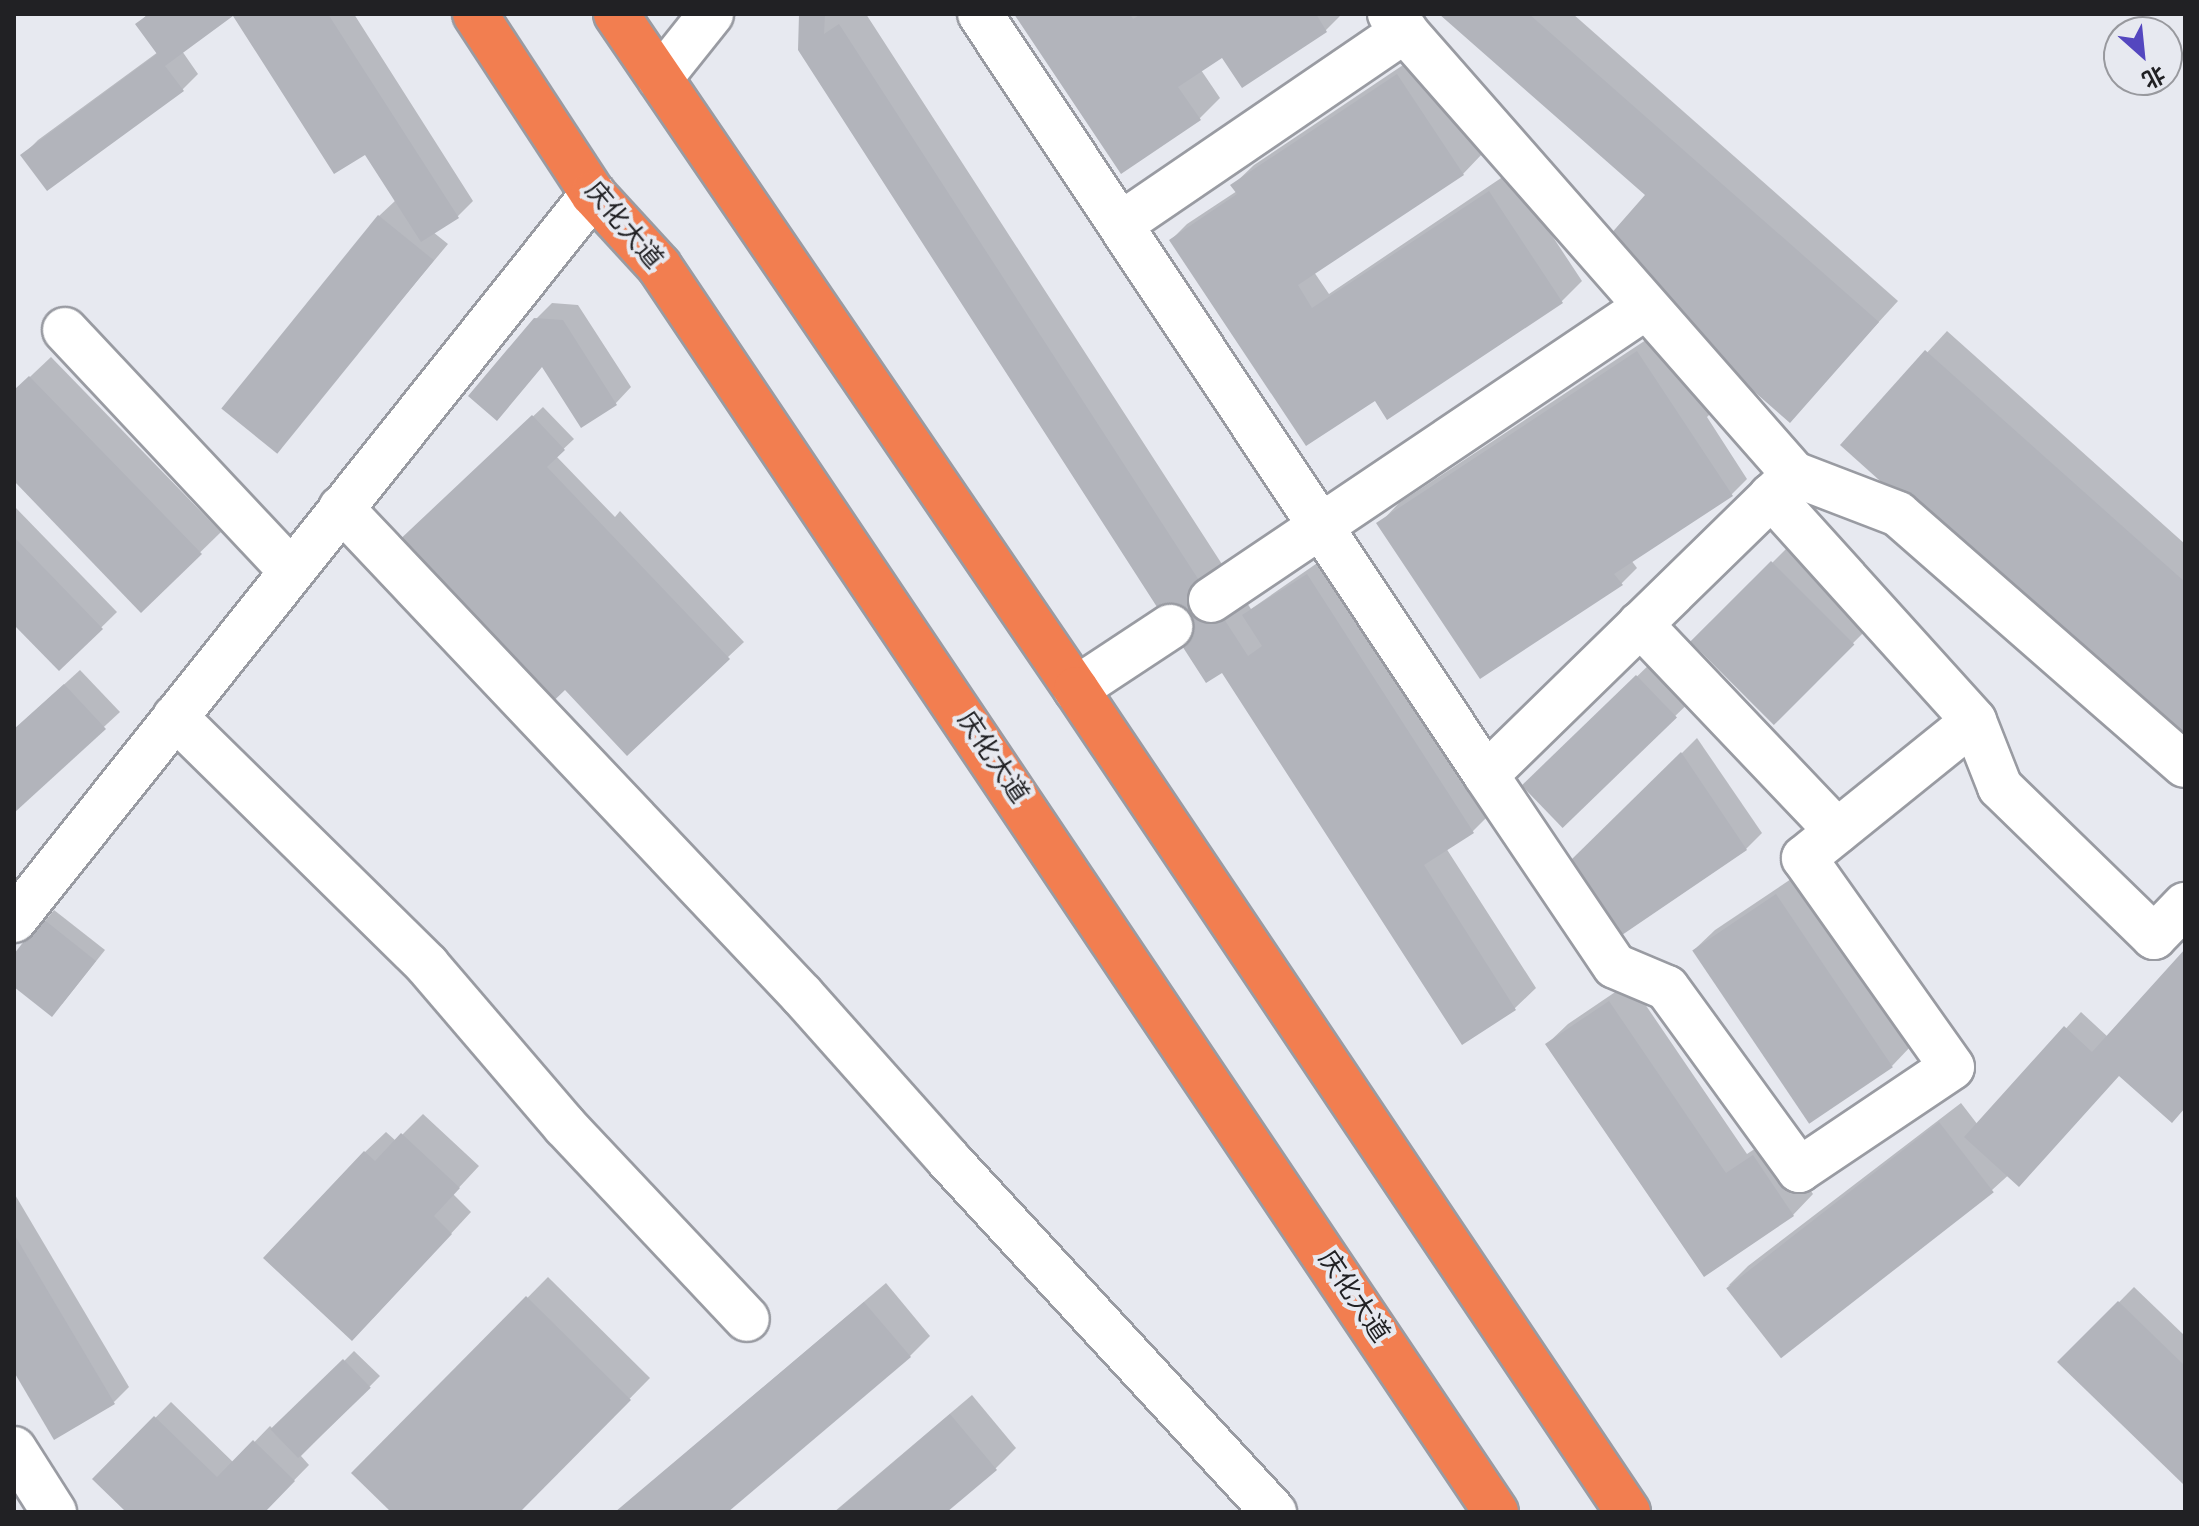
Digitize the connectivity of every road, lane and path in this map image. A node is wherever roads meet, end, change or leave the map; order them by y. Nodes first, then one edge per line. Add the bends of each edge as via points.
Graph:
1 (475, 14) edge
2 (616, 14) edge
3 (711, 14) edge
4 (980, 14) edge
5 (1398, 22) edge
6 (660, 78) junction
7 (593, 194) junction
8 (1121, 224) junction
9 (1646, 307) junction
10 (65, 330) dead end
11 (1782, 485) junction
12 (341, 508) junction
13 (1322, 525) junction
14 (291, 571) junction
15 (1211, 600) dead end
16 (1640, 624) junction
17 (1170, 627) dead end
18 (1076, 689) junction
19 (175, 717) junction
20 (1974, 721) junction
21 (2185, 765) edge
22 (1486, 775) junction
23 (1837, 831) junction
24 (2185, 905) edge
25 (14, 920) edge
26 (747, 1319) dead end
27 (14, 1449) edge
28 (54, 1512) edge
29 (1274, 1512) edge
30 (1496, 1512) edge
31 (1628, 1512) edge

1 - 7 highway, 庆化大道
2 - 6 highway
3 - 6 street
4 - 8 street
5 - 8 street
5 - 9 street
6 - 18 highway
7 - 12 street
7 - 30 highway, 庆化大道 via 659,266
8 - 13 street
9 - 11 street
9 - 13 street
10 - 14 street
11 - 16 street
11 - 20 street
11 - 21 street via 1898,514
12 - 14 street
12 - 29 street via 802,995
13 - 15 street
13 - 22 street
14 - 19 street
16 - 22 street
16 - 23 street
17 - 18 street
18 - 31 highway
19 - 25 street
19 - 26 street via 427,965 565,1126
20 - 23 street
20 - 24 street via 2000,787 2154,937
22 - 23 street via 1615,966 1667,988 1799,1170 1952,1067 1804,858
27 - 28 street

